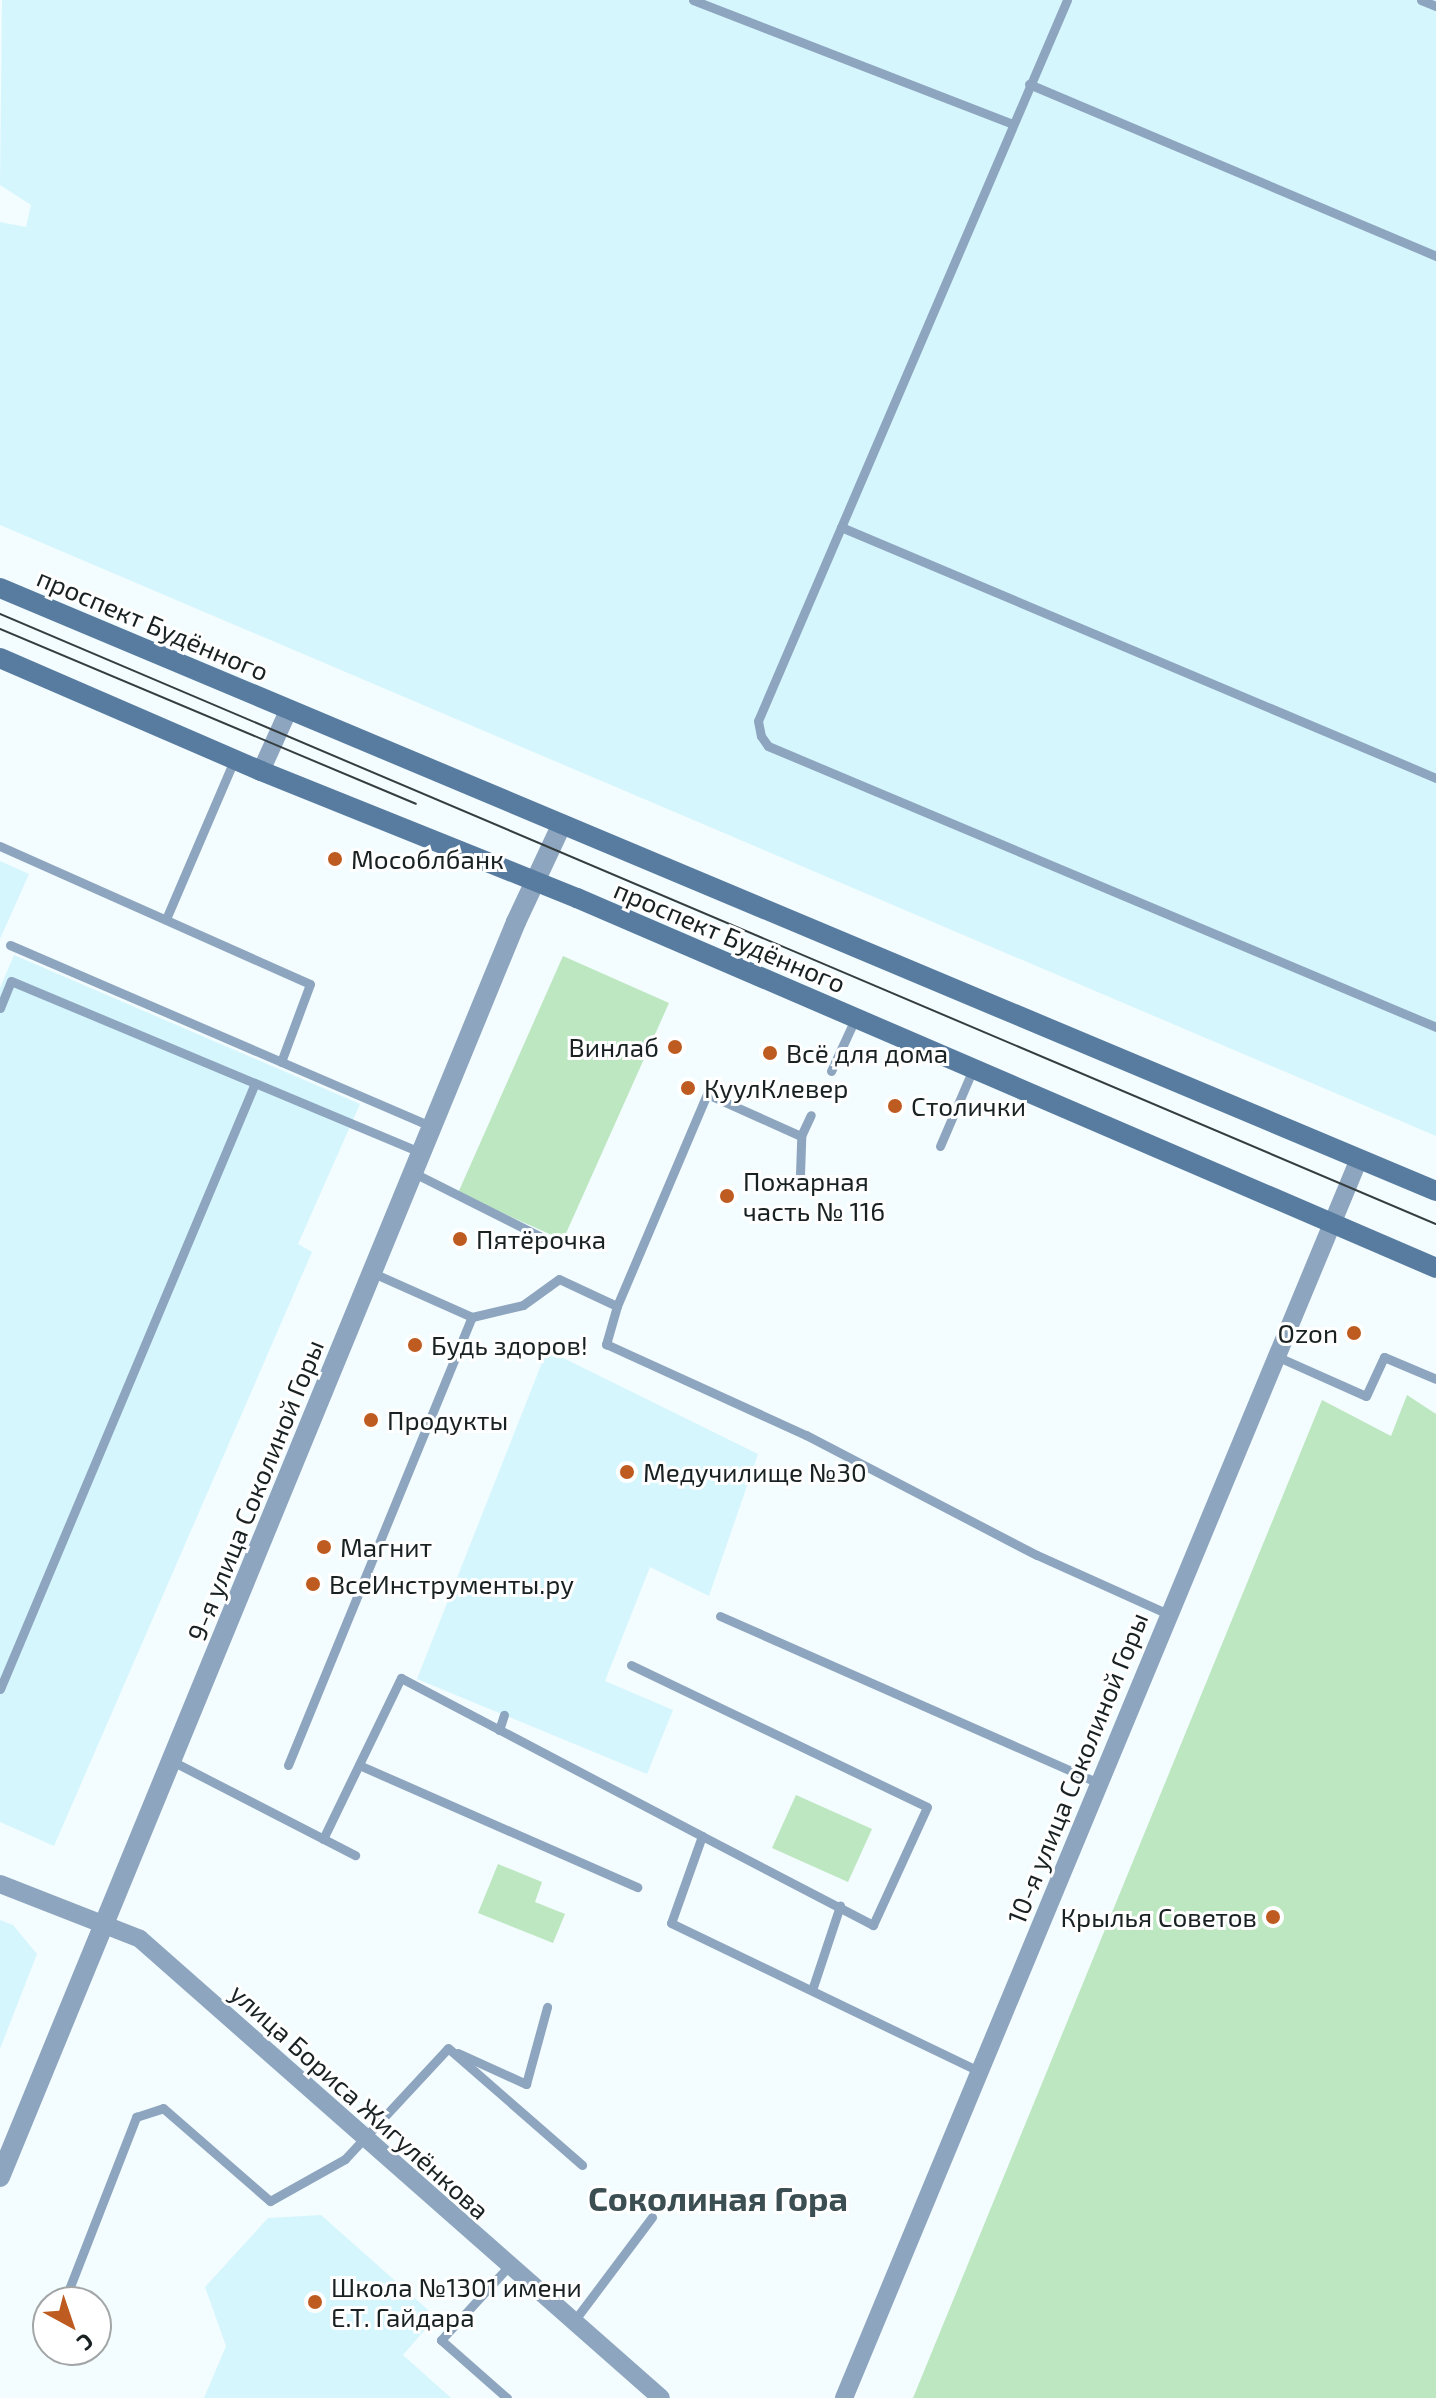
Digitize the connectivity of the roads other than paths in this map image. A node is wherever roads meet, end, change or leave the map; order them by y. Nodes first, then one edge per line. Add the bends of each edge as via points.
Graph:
1 (693, 0) edge
2 (1067, 0) edge
3 (1421, 0) edge
4 (1436, 6) edge
5 (1029, 84) junction
6 (1012, 124) junction
7 (1436, 256) edge
8 (841, 527) junction
9 (0, 588) edge
10 (0, 658) edge
11 (289, 709) junction
12 (234, 760) junction
13 (261, 771) junction
14 (1436, 778) edge
15 (562, 824) junction
16 (0, 846) edge
17 (535, 882) junction
18 (166, 919) junction
19 (10, 945) dead end
20 (0, 1008) edge
21 (855, 1019) junction
22 (1436, 1027) edge
23 (281, 1062) junction
24 (973, 1069) junction
25 (831, 1071) dead end
26 (255, 1083) junction
27 (811, 1115) dead end
28 (433, 1127) junction
29 (801, 1136) junction
30 (940, 1146) dead end
31 (422, 1153) junction
32 (1359, 1159) junction
33 (414, 1173) junction
34 (800, 1174) dead end
35 (1436, 1191) edge
36 (1331, 1224) junction
37 (545, 1239) dead end
38 (1436, 1268) edge
39 (373, 1273) junction
40 (617, 1306) junction
41 (472, 1317) junction
42 (1276, 1356) junction
43 (1436, 1379) edge
44 (1168, 1614) junction
45 (720, 1616) dead end
46 (631, 1665) dead end
47 (0, 1689) edge
48 (504, 1715) dead end
49 (499, 1730) junction
50 (172, 1761) junction
51 (288, 1765) dead end
52 (359, 1765) junction
53 (1099, 1783) junction
54 (702, 1836) junction
55 (323, 1839) junction
56 (355, 1855) dead end
57 (0, 1884) edge
58 (637, 1887) dead end
59 (840, 1906) junction
60 (103, 1925) junction
61 (812, 1990) junction
62 (547, 2007) dead end
63 (448, 2048) junction
64 (979, 2071) junction
65 (363, 2140) junction
66 (582, 2165) dead end
67 (0, 2177) edge
68 (652, 2217) dead end
69 (508, 2267) junction
70 (70, 2286) edge
71 (572, 2324) junction
72 (507, 2398) edge
73 (661, 2398) edge
74 (844, 2398) edge

1 - 6 lane
2 - 5 lane
3 - 4 lane
5 - 6 lane
5 - 7 lane
6 - 8 lane
8 - 14 lane
8 - 22 lane via 758,721 768,746
9 - 11 main road, проспект Будённого
10 - 12 main road, проспект Будённого
11 - 13 street
11 - 15 main road, проспект Будённого
12 - 13 main road, проспект Будённого
12 - 18 lane
13 - 17 main road, проспект Будённого
15 - 17 street, 9-я улица Соколиной Горы
15 - 32 main road, проспект Будённого
16 - 18 lane
17 - 21 main road, проспект Будённого
17 - 28 street, 9-я улица Соколиной Горы
18 - 23 lane via 310,984
19 - 23 lane
20 - 26 lane via 11,981
21 - 24 main road, проспект Будённого
21 - 25 lane
23 - 28 lane
24 - 30 lane
24 - 36 main road, проспект Будённого
26 - 31 lane
26 - 47 lane
27 - 29 lane
28 - 31 street, 9-я улица Соколиной Горы
29 - 34 lane
29 - 40 lane via 707,1094
31 - 33 street, 9-я улица Соколиной Горы
32 - 35 main road, проспект Будённого
32 - 36 street, 10-я улица Соколиной Горы
33 - 37 lane
33 - 39 street, 9-я улица Соколиной Горы
36 - 38 main road, проспект Будённого
36 - 42 street, 10-я улица Соколиной Горы
39 - 41 lane
39 - 50 street, 9-я улица Соколиной Горы
40 - 41 lane via 559,1279 523,1305
40 - 44 lane via 606,1344 806,1435
41 - 51 lane
42 - 43 lane via 1366,1396 1384,1357
42 - 44 street, 10-я улица Соколиной Горы
44 - 53 street, 10-я улица Соколиной Горы
45 - 53 lane
46 - 59 lane via 927,1807 873,1925
48 - 49 lane
49 - 52 lane via 401,1678
49 - 54 lane
50 - 55 lane
50 - 60 street, 9-я улица Соколиной Горы
52 - 55 lane
52 - 58 lane
53 - 64 street, 10-я улица Соколиной Горы
54 - 59 lane
54 - 61 lane via 671,1923
55 - 56 lane
57 - 60 street, улица Бориса Жигулёнкова
59 - 61 lane
60 - 65 street, улица Бориса Жигулёнкова via 140,1939
60 - 67 street, 9-я улица Соколиной Горы
61 - 64 lane
62 - 63 lane via 526,2084
63 - 65 lane
63 - 66 lane
64 - 74 street, 10-я улица Соколиной Горы
65 - 69 street, улица Бориса Жигулёнкова
65 - 70 lane via 345,2159 270,2201 163,2108 136,2117
68 - 71 lane
69 - 71 street, улица Бориса Жигулёнкова
69 - 72 lane via 441,2340
71 - 73 street, улица Бориса Жигулёнкова

